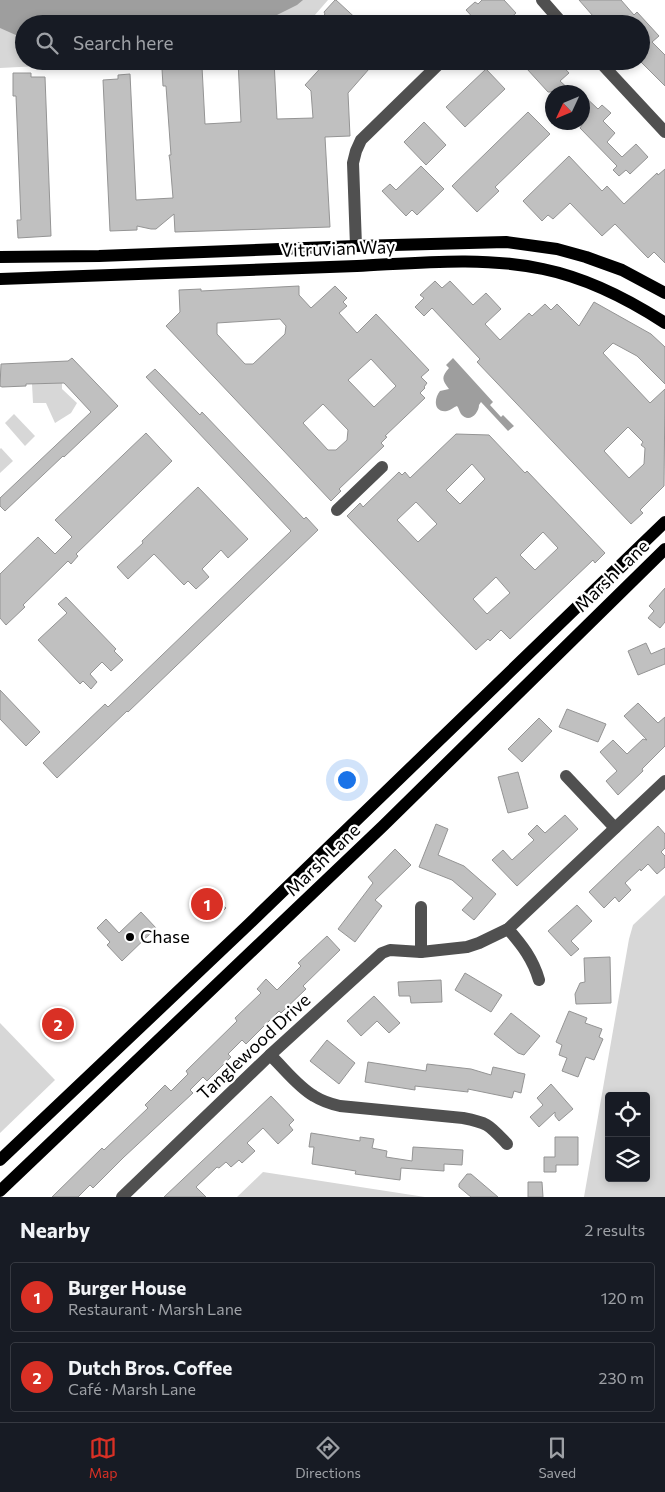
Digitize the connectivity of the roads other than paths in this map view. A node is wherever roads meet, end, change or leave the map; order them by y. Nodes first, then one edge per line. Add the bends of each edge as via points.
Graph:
1 (542, 0) edge
2 (555, 15) edge
3 (433, 70) edge
4 (607, 70) edge
5 (665, 132) edge
6 (356, 246) junction
7 (550, 248) junction
8 (0, 258) edge
9 (357, 266) junction
10 (543, 268) junction
11 (0, 279) edge
12 (665, 293) edge
13 (665, 323) edge
14 (382, 468) dead end
15 (337, 510) dead end
16 (665, 522) edge
17 (637, 548) junction
18 (665, 549) edge
19 (650, 563) junction
20 (488, 694) junction
21 (502, 709) junction
22 (566, 776) dead end
23 (665, 781) edge
24 (369, 809) junction
25 (383, 826) junction
26 (615, 828) junction
27 (421, 907) dead end
28 (508, 929) junction
29 (421, 952) junction
30 (538, 980) dead end
31 (142, 1026) junction
32 (158, 1042) junction
33 (270, 1055) junction
34 (507, 1144) dead end
35 (0, 1160) edge
36 (0, 1191) edge
37 (122, 1197) edge

1 - 2 street
3 - 6 street via 361,140 356,151 353,163
4 - 5 street
6 - 7 main road, Vitruvian Way via 506,242
6 - 8 main road, Vitruvian Way
6 - 9 main road
7 - 10 main road
7 - 12 main road, Vitruvian Way via 622,270
9 - 10 main road, Vitruvian Way via 494,262
9 - 11 main road, Vitruvian Way
10 - 13 main road, Vitruvian Way via 603,288
14 - 15 street
16 - 17 main road, Marsh Lane
17 - 19 main road
17 - 20 main road, Marsh Lane
18 - 19 main road, Marsh Lane
19 - 21 main road, Marsh Lane
20 - 21 main road
20 - 24 main road, Marsh Lane
21 - 25 main road, Marsh Lane
22 - 26 street
23 - 26 street, Tanglewood Drive
24 - 25 main road
24 - 31 main road, Marsh Lane
25 - 32 main road, Marsh Lane
26 - 28 street, Tanglewood Drive
27 - 29 street
28 - 29 street, Tanglewood Drive via 467,947
28 - 30 street via 526,950
29 - 33 street, Tanglewood Drive via 390,950 382,953
31 - 32 main road
31 - 35 main road, Marsh Lane
32 - 36 main road, Marsh Lane
33 - 34 street via 313,1096 326,1102 481,1122 491,1127
33 - 37 street, Tanglewood Drive

